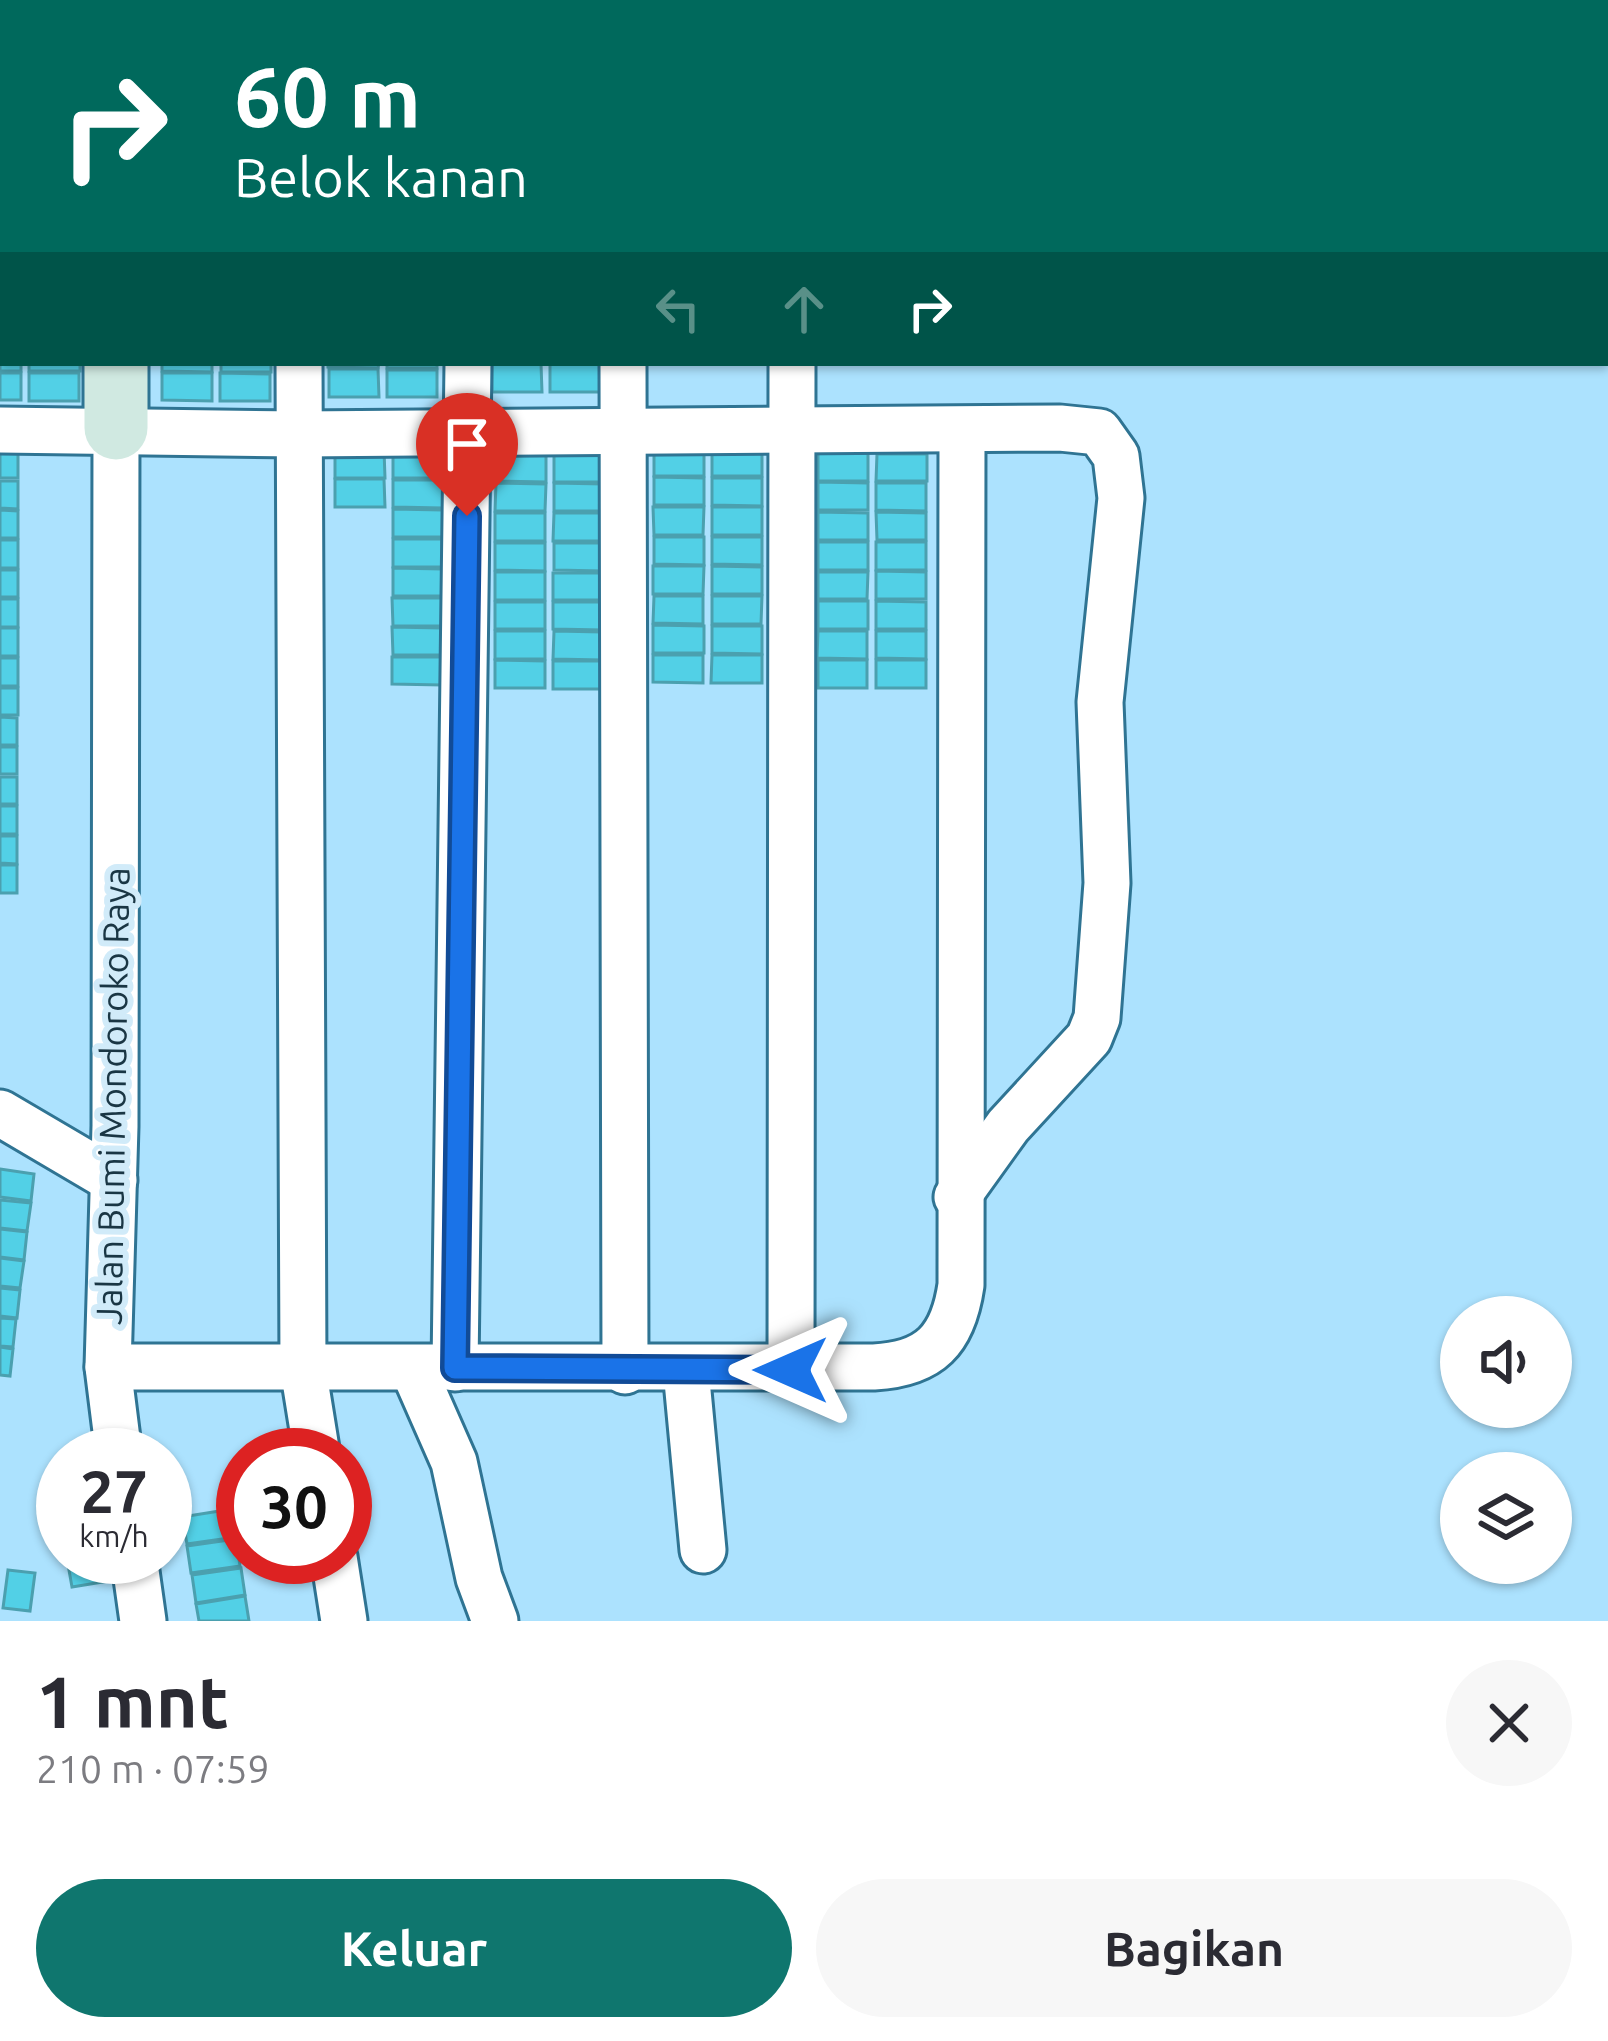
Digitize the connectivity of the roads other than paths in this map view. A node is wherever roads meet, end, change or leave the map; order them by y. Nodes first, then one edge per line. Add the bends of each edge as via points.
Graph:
1 (116, 366) edge
2 (299, 366) edge
3 (468, 366) edge
4 (623, 366) edge
5 (791, 366) edge
6 (791, 427) junction
7 (116, 428) junction
8 (0, 430) edge
9 (621, 430) junction
10 (962, 430) junction
11 (468, 432) junction
12 (299, 434) junction
13 (0, 1113) edge
14 (114, 1180) junction
15 (956, 1197) junction
16 (108, 1367) junction
17 (303, 1368) junction
18 (435, 1370) junction
19 (686, 1370) junction
20 (791, 1370) junction
21 (626, 1371) junction
22 (116, 1428) edge
23 (313, 1428) edge
24 (703, 1550) dead end
25 (138, 1584) edge
26 (338, 1584) edge
27 (143, 1621) edge
28 (344, 1621) edge
29 (495, 1621) edge

1 - 7 street, Jalan Bumi Mondoroko Raya
2 - 12 street
3 - 11 street
4 - 9 street
5 - 6 street
6 - 9 street
6 - 10 street
6 - 20 street
7 - 8 street
7 - 12 street
7 - 14 street, Jalan Bumi Mondoroko Raya
9 - 11 street
9 - 21 street
10 - 15 street, Jalan Bumi Mondoroko Raya
10 - 15 street via 1090,428 1116,456 1121,498 1100,703 1107,883 1097,1018
11 - 12 street
11 - 18 street
12 - 17 street
13 - 14 street
14 - 16 street, Jalan Bumi Mondoroko Raya
15 - 20 street, Jalan Bumi Mondoroko Raya via 961,1285 942,1344 908,1364
16 - 17 street, Jalan Bumi Mondoroko Raya
16 - 22 street
17 - 18 street, Jalan Bumi Mondoroko Raya
17 - 23 street
18 - 21 street, Jalan Bumi Mondoroko Raya
18 - 29 street
19 - 20 street, Jalan Bumi Mondoroko Raya
19 - 21 street, Jalan Bumi Mondoroko Raya
19 - 24 street
25 - 27 street
26 - 28 street

